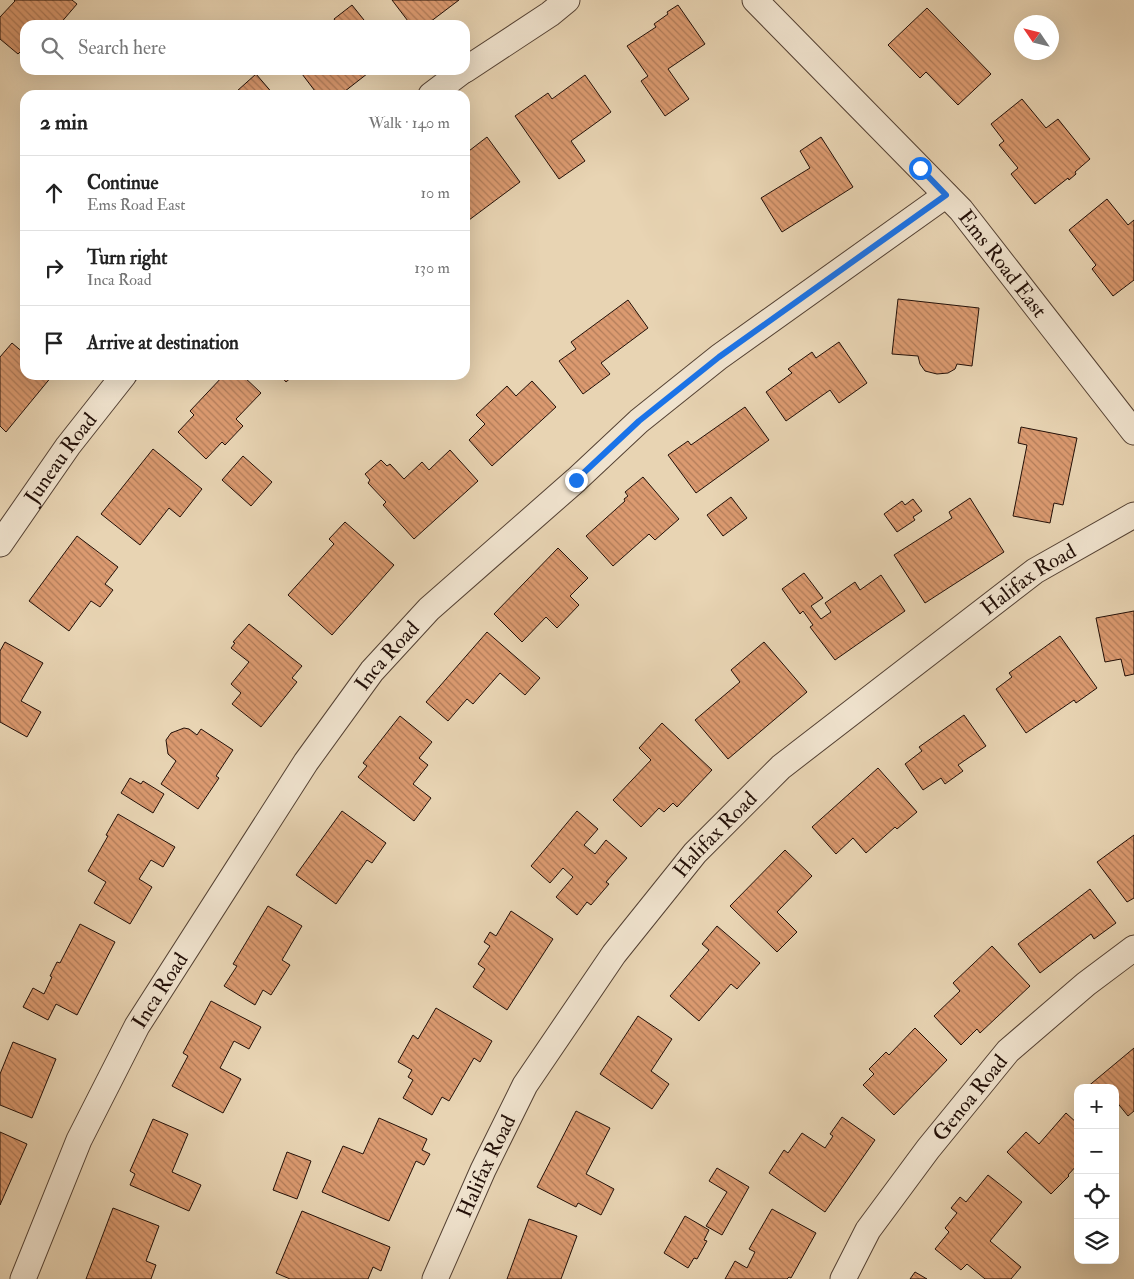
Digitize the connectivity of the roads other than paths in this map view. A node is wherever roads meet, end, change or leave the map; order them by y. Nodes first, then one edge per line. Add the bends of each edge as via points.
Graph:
1 (567, 0) edge
2 (755, 0) edge
3 (470, 67) edge
4 (458, 75) edge
5 (438, 90) edge
6 (946, 195) junction
7 (120, 380) edge
8 (1134, 432) edge
9 (1134, 515) edge
10 (0, 544) edge
11 (1134, 948) edge
12 (23, 1279) edge
13 (435, 1279) edge
14 (843, 1279) edge

1 - 3 street
2 - 6 street, Ems Road East
4 - 5 street
6 - 8 street, Ems Road East
6 - 12 street, Inca Road via 719,357 639,421 429,610 372,671 306,762 137,1026 79,1140
7 - 10 street, Juneau Road via 68,446
9 - 13 street, Halifax Road via 1035,571 781,766 695,852 614,954 525,1085
11 - 14 street, Genoa Road via 1086,984 1008,1051 928,1149 868,1230

